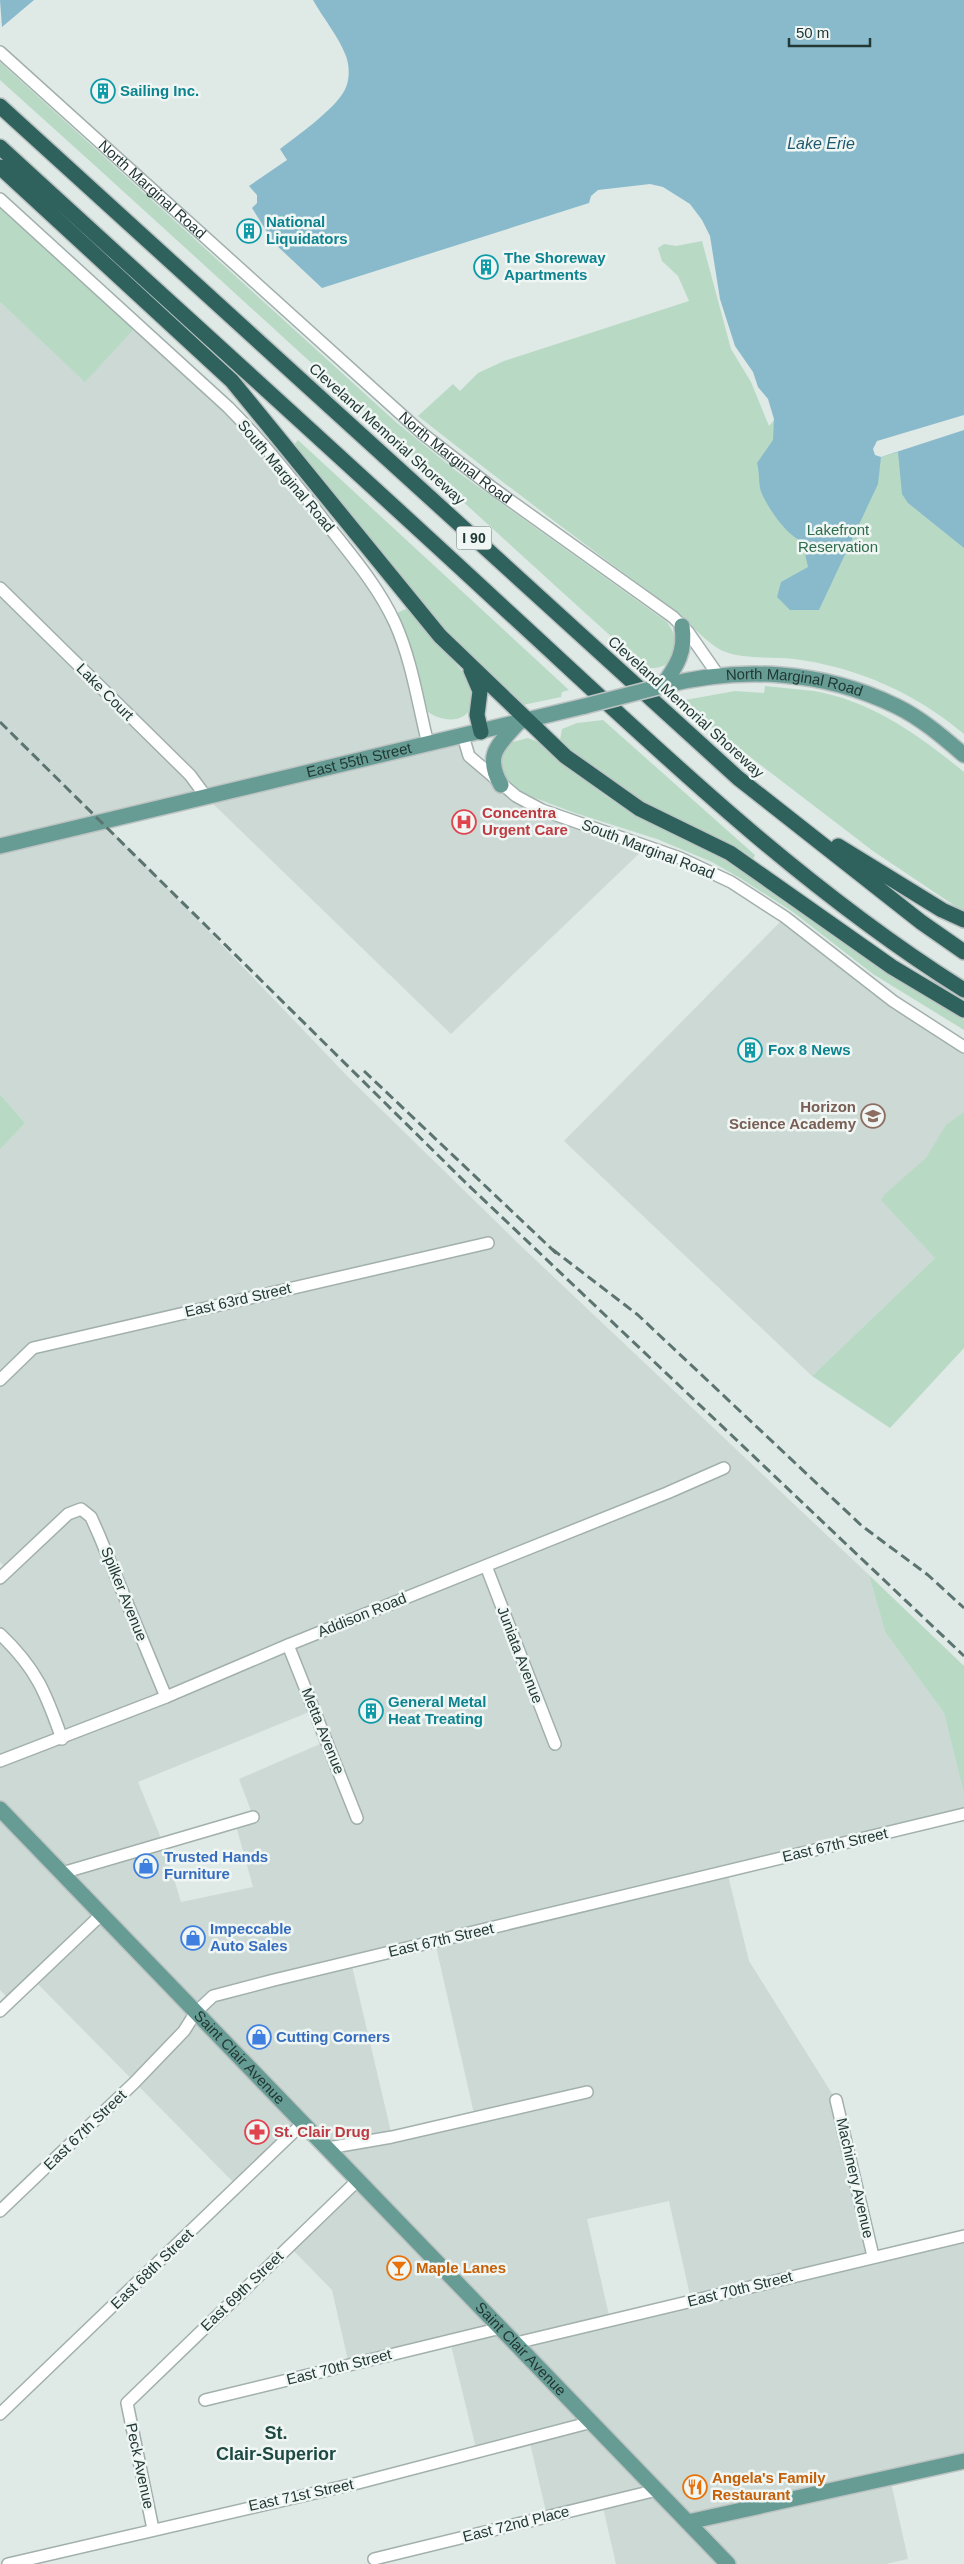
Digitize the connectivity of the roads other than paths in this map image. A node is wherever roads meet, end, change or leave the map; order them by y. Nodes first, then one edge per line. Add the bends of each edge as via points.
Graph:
1 (0, 52) edge
2 (0, 106) edge
3 (0, 147) edge
4 (0, 167) edge
5 (0, 199) edge
6 (0, 588) edge
7 (682, 626) junction
8 (469, 666) junction
9 (718, 675) junction
10 (669, 685) junction
11 (524, 722) junction
12 (481, 732) junction
13 (463, 736) junction
14 (428, 744) junction
15 (964, 755) edge
16 (501, 785) junction
17 (207, 798) junction
18 (777, 809) junction
19 (0, 846) edge
20 (964, 920) edge
21 (964, 952) edge
22 (964, 990) edge
23 (964, 1010) edge
24 (964, 1047) edge
25 (488, 1242) dead end
26 (0, 1380) edge
27 (724, 1468) dead end
28 (486, 1566) junction
29 (0, 1578) edge
30 (0, 1634) edge
31 (288, 1645) junction
32 (166, 1697) junction
33 (62, 1739) junction
34 (555, 1744) dead end
35 (0, 1761) edge
36 (0, 1809) edge
37 (964, 1814) edge
38 (253, 1816) dead end
39 (357, 1818) dead end
40 (62, 1873) junction
41 (102, 1914) junction
42 (0, 2011) edge
43 (196, 2012) junction
44 (587, 2092) dead end
45 (836, 2100) dead end
46 (303, 2123) junction
47 (328, 2148) junction
48 (358, 2180) junction
49 (0, 2211) edge
50 (964, 2236) edge
51 (873, 2256) junction
52 (501, 2328) junction
53 (516, 2343) junction
54 (205, 2400) dead end
55 (127, 2403) joint
56 (0, 2414) edge
57 (592, 2422) junction
58 (964, 2461) edge
59 (657, 2490) junction
60 (688, 2522) junction
61 (153, 2529) junction
62 (374, 2559) dead end
63 (8, 2564) edge
64 (728, 2564) edge

1 - 7 street, North Marginal Road via 423,434
2 - 18 highway, Cleveland Memorial Shoreway / I 90 via 649,698
3 - 22 highway, I 90 via 663,754 802,873 898,946
4 - 8 highway via 232,380 386,572
5 - 14 street, South Marginal Road via 228,407 288,474 369,579 387,608 402,641
6 - 17 street, Lake Court via 190,775
7 - 9 street, North Marginal Road
7 - 10 main road via 684,645
8 - 11 highway
8 - 12 highway via 480,691 477,715
9 - 10 main road, East 55th Street
9 - 15 main road, North Marginal Road via 774,673 810,677 858,691 909,713
10 - 11 main road, East 55th Street, bridge
11 - 12 main road, East 55th Street
11 - 16 main road via 499,745 493,758 494,774
11 - 23 highway via 565,756 640,809 730,853 892,967
12 - 13 main road, East 55th Street
13 - 14 main road, East 55th Street
13 - 16 street, South Marginal Road via 468,756
14 - 17 main road, East 55th Street
16 - 24 street, South Marginal Road via 536,808 680,858 731,882 785,917 893,1001
17 - 19 main road, East 55th Street
18 - 20 highway via 942,910
18 - 21 highway, Cleveland Memorial Shoreway / I 90
25 - 26 street, East 63rd Street via 33,1348
27 - 28 street, Addison Road
28 - 31 street, Addison Road
28 - 34 street, Juniata Avenue
29 - 32 street, Spilker Avenue via 68,1514 81,1508 91,1517
30 - 33 street via 23,1656 47,1696
31 - 32 street, Addison Road
31 - 39 street, Metta Avenue
32 - 33 street, Addison Road
33 - 35 street, Addison Road
36 - 40 main road, Saint Clair Avenue
37 - 43 street, East 67th Street via 274,1980 213,1996
38 - 40 street
40 - 41 main road, Saint Clair Avenue
41 - 42 street
41 - 43 main road, Saint Clair Avenue
43 - 46 main road, Saint Clair Avenue
43 - 49 street, East 67th Street via 184,2031 134,2083
44 - 47 street
45 - 51 street, Machinery Avenue
46 - 47 main road, Saint Clair Avenue
46 - 56 street, East 68th Street
47 - 48 main road, Saint Clair Avenue
48 - 52 main road, Saint Clair Avenue
48 - 55 street, East 69th Street
50 - 51 street, East 70th Street
51 - 53 street, East 70th Street
52 - 53 main road, Saint Clair Avenue
52 - 54 street, East 70th Street
53 - 57 main road, Saint Clair Avenue
55 - 61 street, Peck Avenue
57 - 59 main road, Saint Clair Avenue
57 - 61 street, East 71st Street via 358,2483
58 - 60 main road
59 - 60 main road, Saint Clair Avenue
59 - 62 street, East 72nd Place
60 - 64 main road, Saint Clair Avenue
61 - 63 street, East 71st Street

